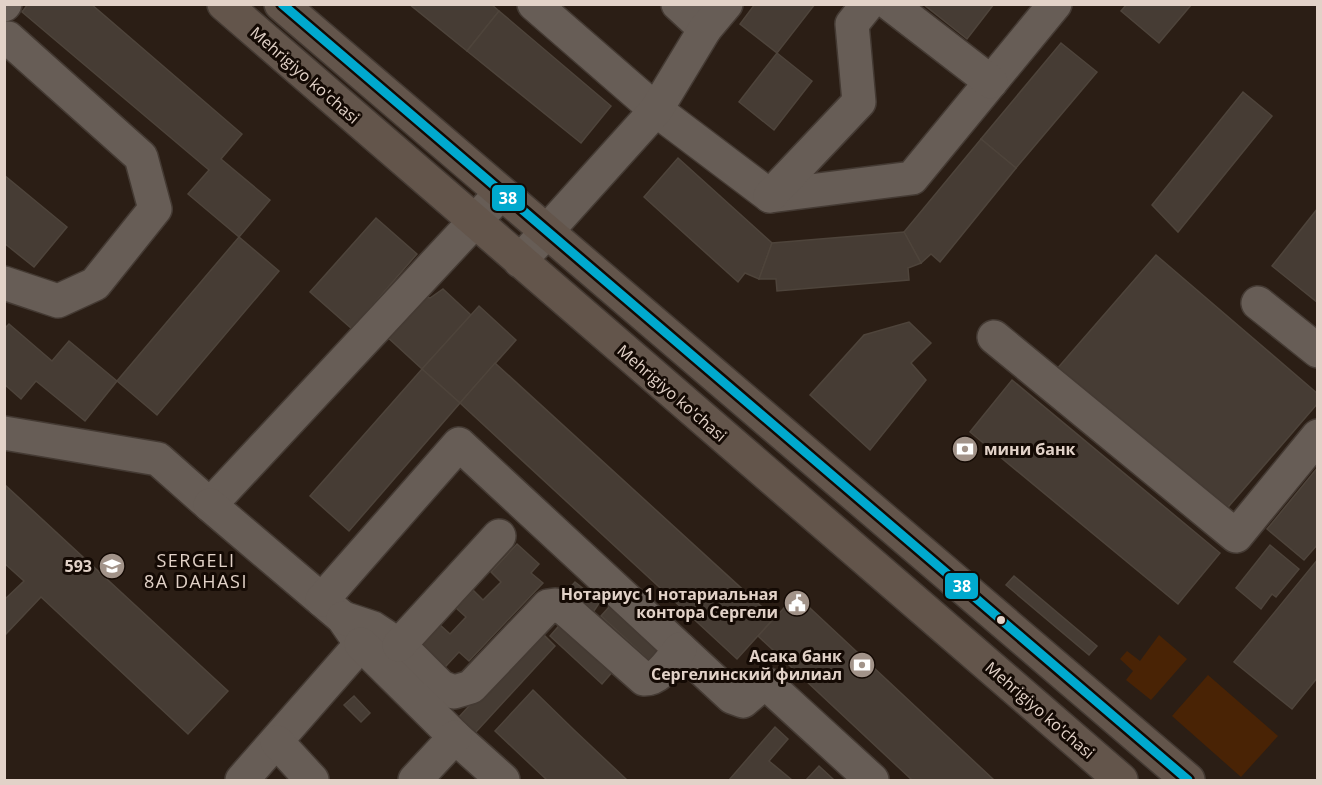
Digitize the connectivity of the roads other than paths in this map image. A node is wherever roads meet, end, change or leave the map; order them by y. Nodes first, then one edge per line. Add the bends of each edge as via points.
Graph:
1 (224, 4) edge
2 (281, 4) edge
3 (534, 4) edge
4 (678, 4) edge
5 (726, 4) edge
6 (868, 4) edge
7 (890, 4) edge
8 (1055, 4) edge
9 (705, 29) junction
10 (4, 38) edge
11 (991, 82) junction
12 (656, 110) junction
13 (501, 193) junction
14 (770, 196) junction
15 (474, 221) junction
16 (546, 232) junction
17 (520, 261) junction
18 (4, 283) edge
19 (1258, 303) dead end
20 (994, 338) dead end
21 (1317, 351) edge
22 (4, 433) edge
23 (1317, 436) edge
24 (210, 505) junction
25 (499, 536) dead end
26 (342, 621) junction
27 (399, 645) junction
28 (680, 649) junction
29 (455, 737) junction
30 (277, 742) junction
31 (242, 780) edge
32 (312, 780) edge
33 (415, 780) edge
34 (502, 780) edge
35 (872, 780) edge
36 (1121, 780) edge
37 (1188, 780) edge

1 - 15 main road, Mehrigiyo ko'chasi
2 - 13 main road
3 - 12 lane
4 - 9 lane
5 - 9 lane
6 - 14 lane via 852,24 859,102
7 - 11 lane
8 - 11 lane
9 - 12 lane
10 - 18 lane via 141,156 155,209 95,284 58,301
11 - 14 lane via 912,178
12 - 14 lane
12 - 16 lane
13 - 15 lane
13 - 16 main road
15 - 17 main road, Mehrigiyo ko'chasi
15 - 24 lane
16 - 17 lane
16 - 37 main road
17 - 36 main road, Mehrigiyo ko'chasi
19 - 21 lane
20 - 23 lane via 1236,536
22 - 24 lane via 158,459
24 - 26 lane
25 - 27 lane
26 - 27 lane via 373,628
26 - 28 lane via 459,444
26 - 29 lane
26 - 30 lane
27 - 28 lane via 441,687 454,692 471,687 548,606 565,609 644,679 657,675
28 - 35 lane via 737,701 768,685
29 - 33 lane
29 - 34 lane
30 - 31 lane
30 - 32 lane

